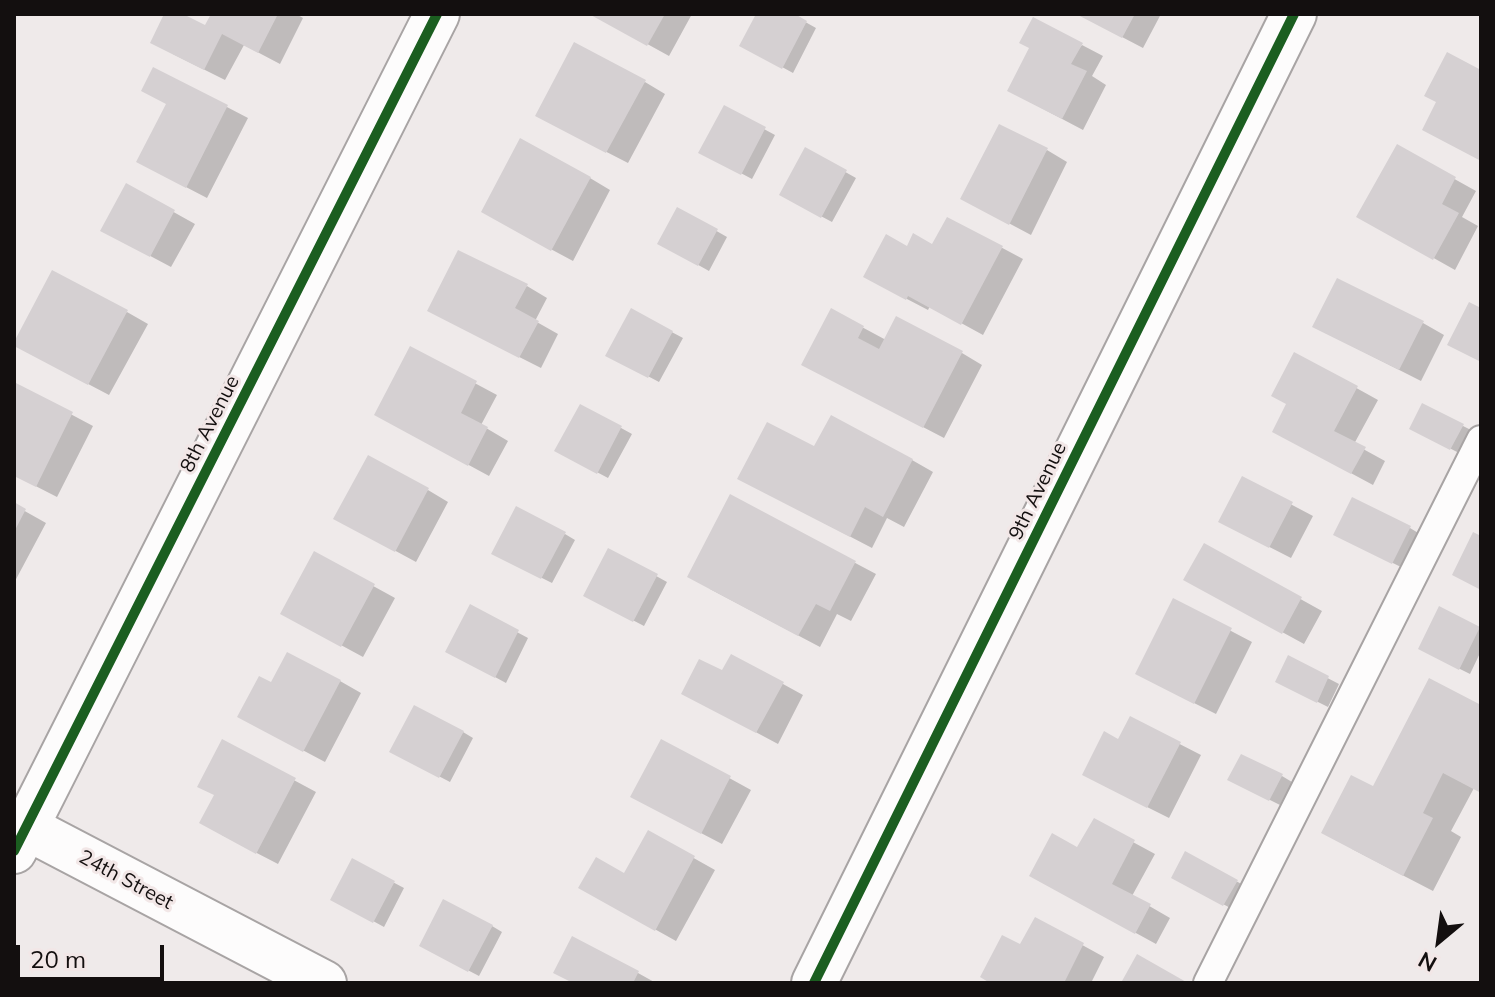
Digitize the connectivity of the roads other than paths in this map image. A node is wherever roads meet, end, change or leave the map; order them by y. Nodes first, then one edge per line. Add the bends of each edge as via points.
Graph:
1 (437, 14) edge
2 (1294, 14) edge
3 (1481, 440) edge
4 (18, 833) edge
5 (324, 983) edge
6 (814, 983) edge
7 (1208, 983) edge

1 - 4 street, 8th Avenue
2 - 6 street, 9th Avenue
3 - 7 lane
4 - 5 street, 24th Street

